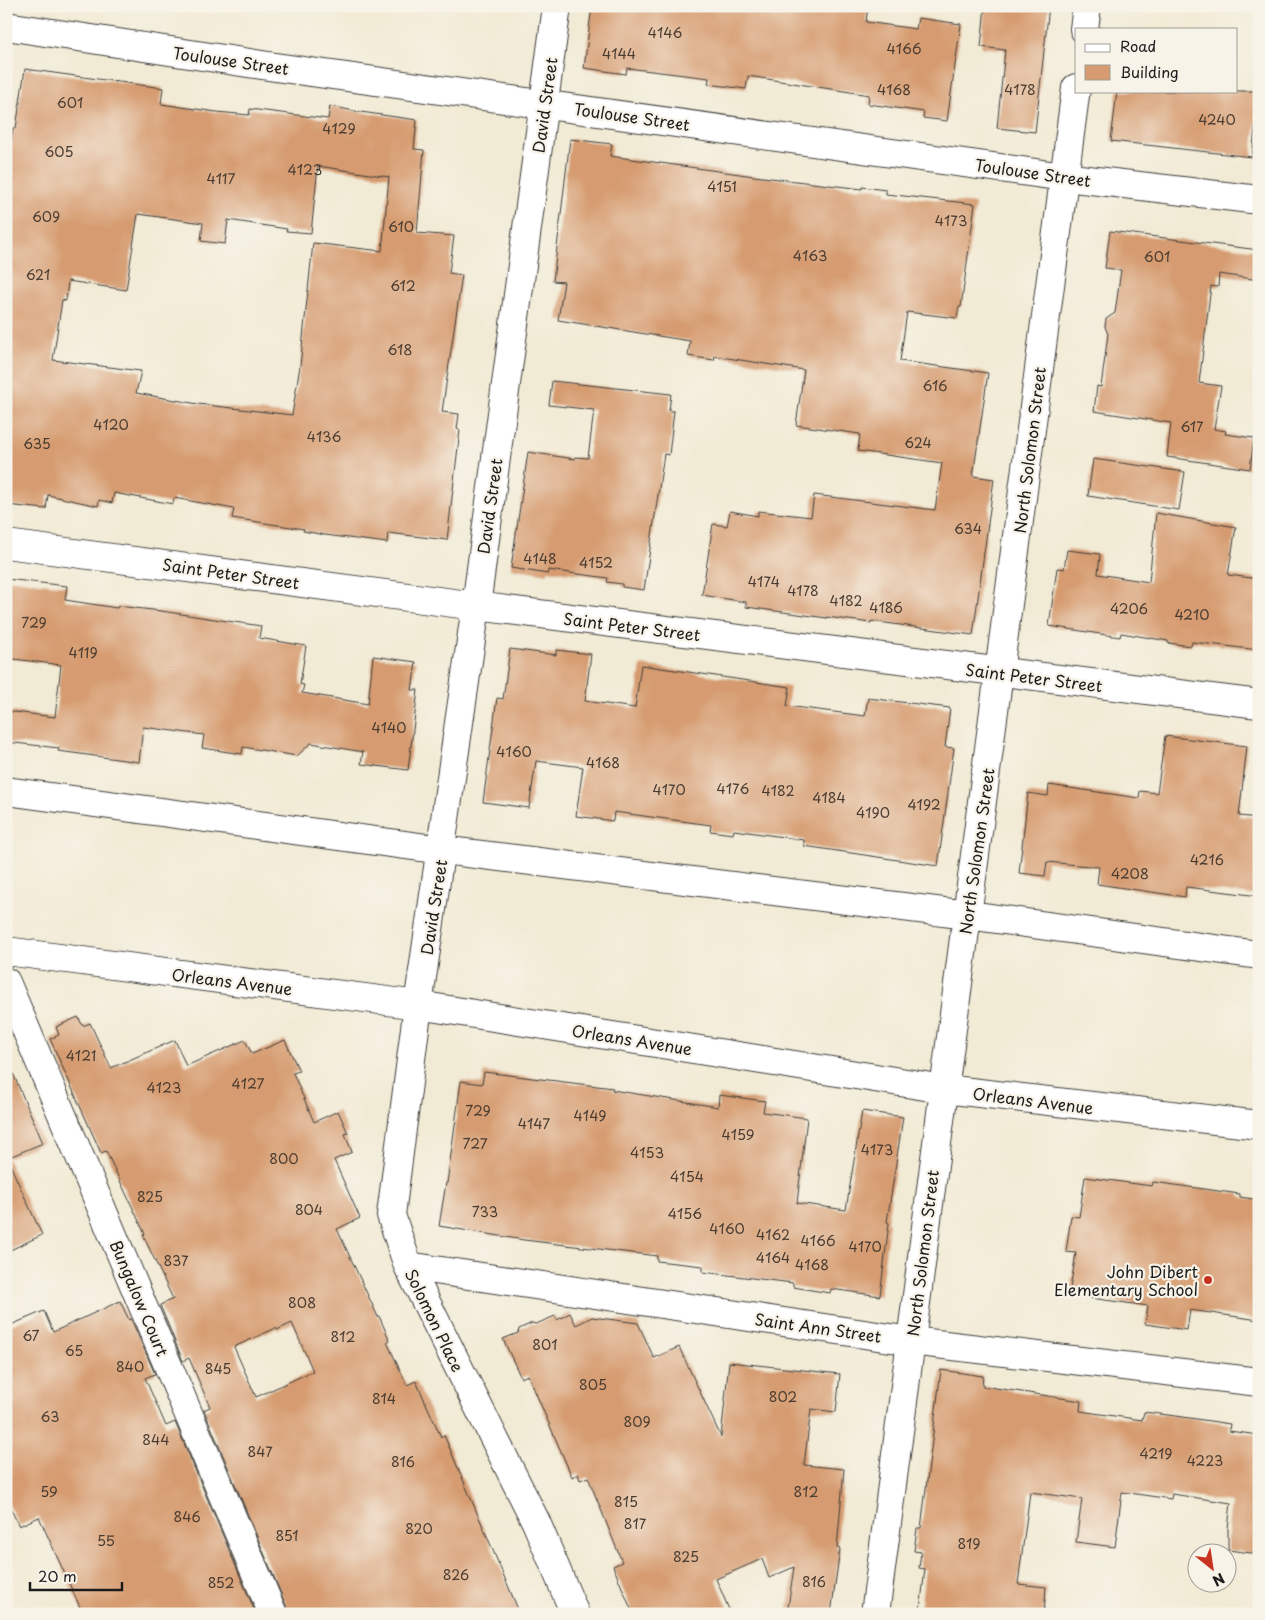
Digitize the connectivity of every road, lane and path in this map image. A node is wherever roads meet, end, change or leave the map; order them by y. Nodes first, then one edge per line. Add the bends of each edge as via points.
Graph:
1 (556, 6) edge
2 (1087, 6) edge
3 (6, 26) edge
4 (1084, 28) edge
5 (1075, 92) edge
6 (544, 104) junction
7 (1064, 177) junction
8 (1259, 200) edge
9 (6, 544) edge
10 (476, 606) junction
11 (1000, 673) junction
12 (1259, 704) edge
13 (6, 791) edge
14 (442, 850) junction
15 (968, 915) junction
16 (6, 951) edge
17 (1259, 955) edge
18 (6, 982) edge
19 (418, 1005) junction
20 (944, 1089) junction
21 (1259, 1125) edge
22 (408, 1266) junction
23 (911, 1341) junction
24 (1259, 1382) edge
25 (273, 1614) edge
26 (576, 1614) edge
27 (875, 1614) edge

1 - 6 street, David Street
2 - 4 street
3 - 6 street, Toulouse Street
5 - 7 street, North Solomon Street
6 - 7 street, Toulouse Street
6 - 10 street, David Street
7 - 8 street, Toulouse Street
7 - 11 street, North Solomon Street
9 - 10 street, Saint Peter Street
10 - 11 street, Saint Peter Street
10 - 14 street, David Street
11 - 12 street, Saint Peter Street
11 - 15 street, North Solomon Street
13 - 14 street
14 - 15 street
14 - 19 street, David Street
15 - 17 street
15 - 20 street, North Solomon Street
16 - 19 street, Orleans Avenue
18 - 25 street, Bungalow Court
19 - 20 street, Orleans Avenue
19 - 22 street, Solomon Place via 391,1215
20 - 21 street, Orleans Avenue
20 - 23 street, North Solomon Street
22 - 23 street, Saint Ann Street
22 - 26 street, Solomon Place via 536,1522
23 - 24 street, Saint Ann Street
23 - 27 street, North Solomon Street

